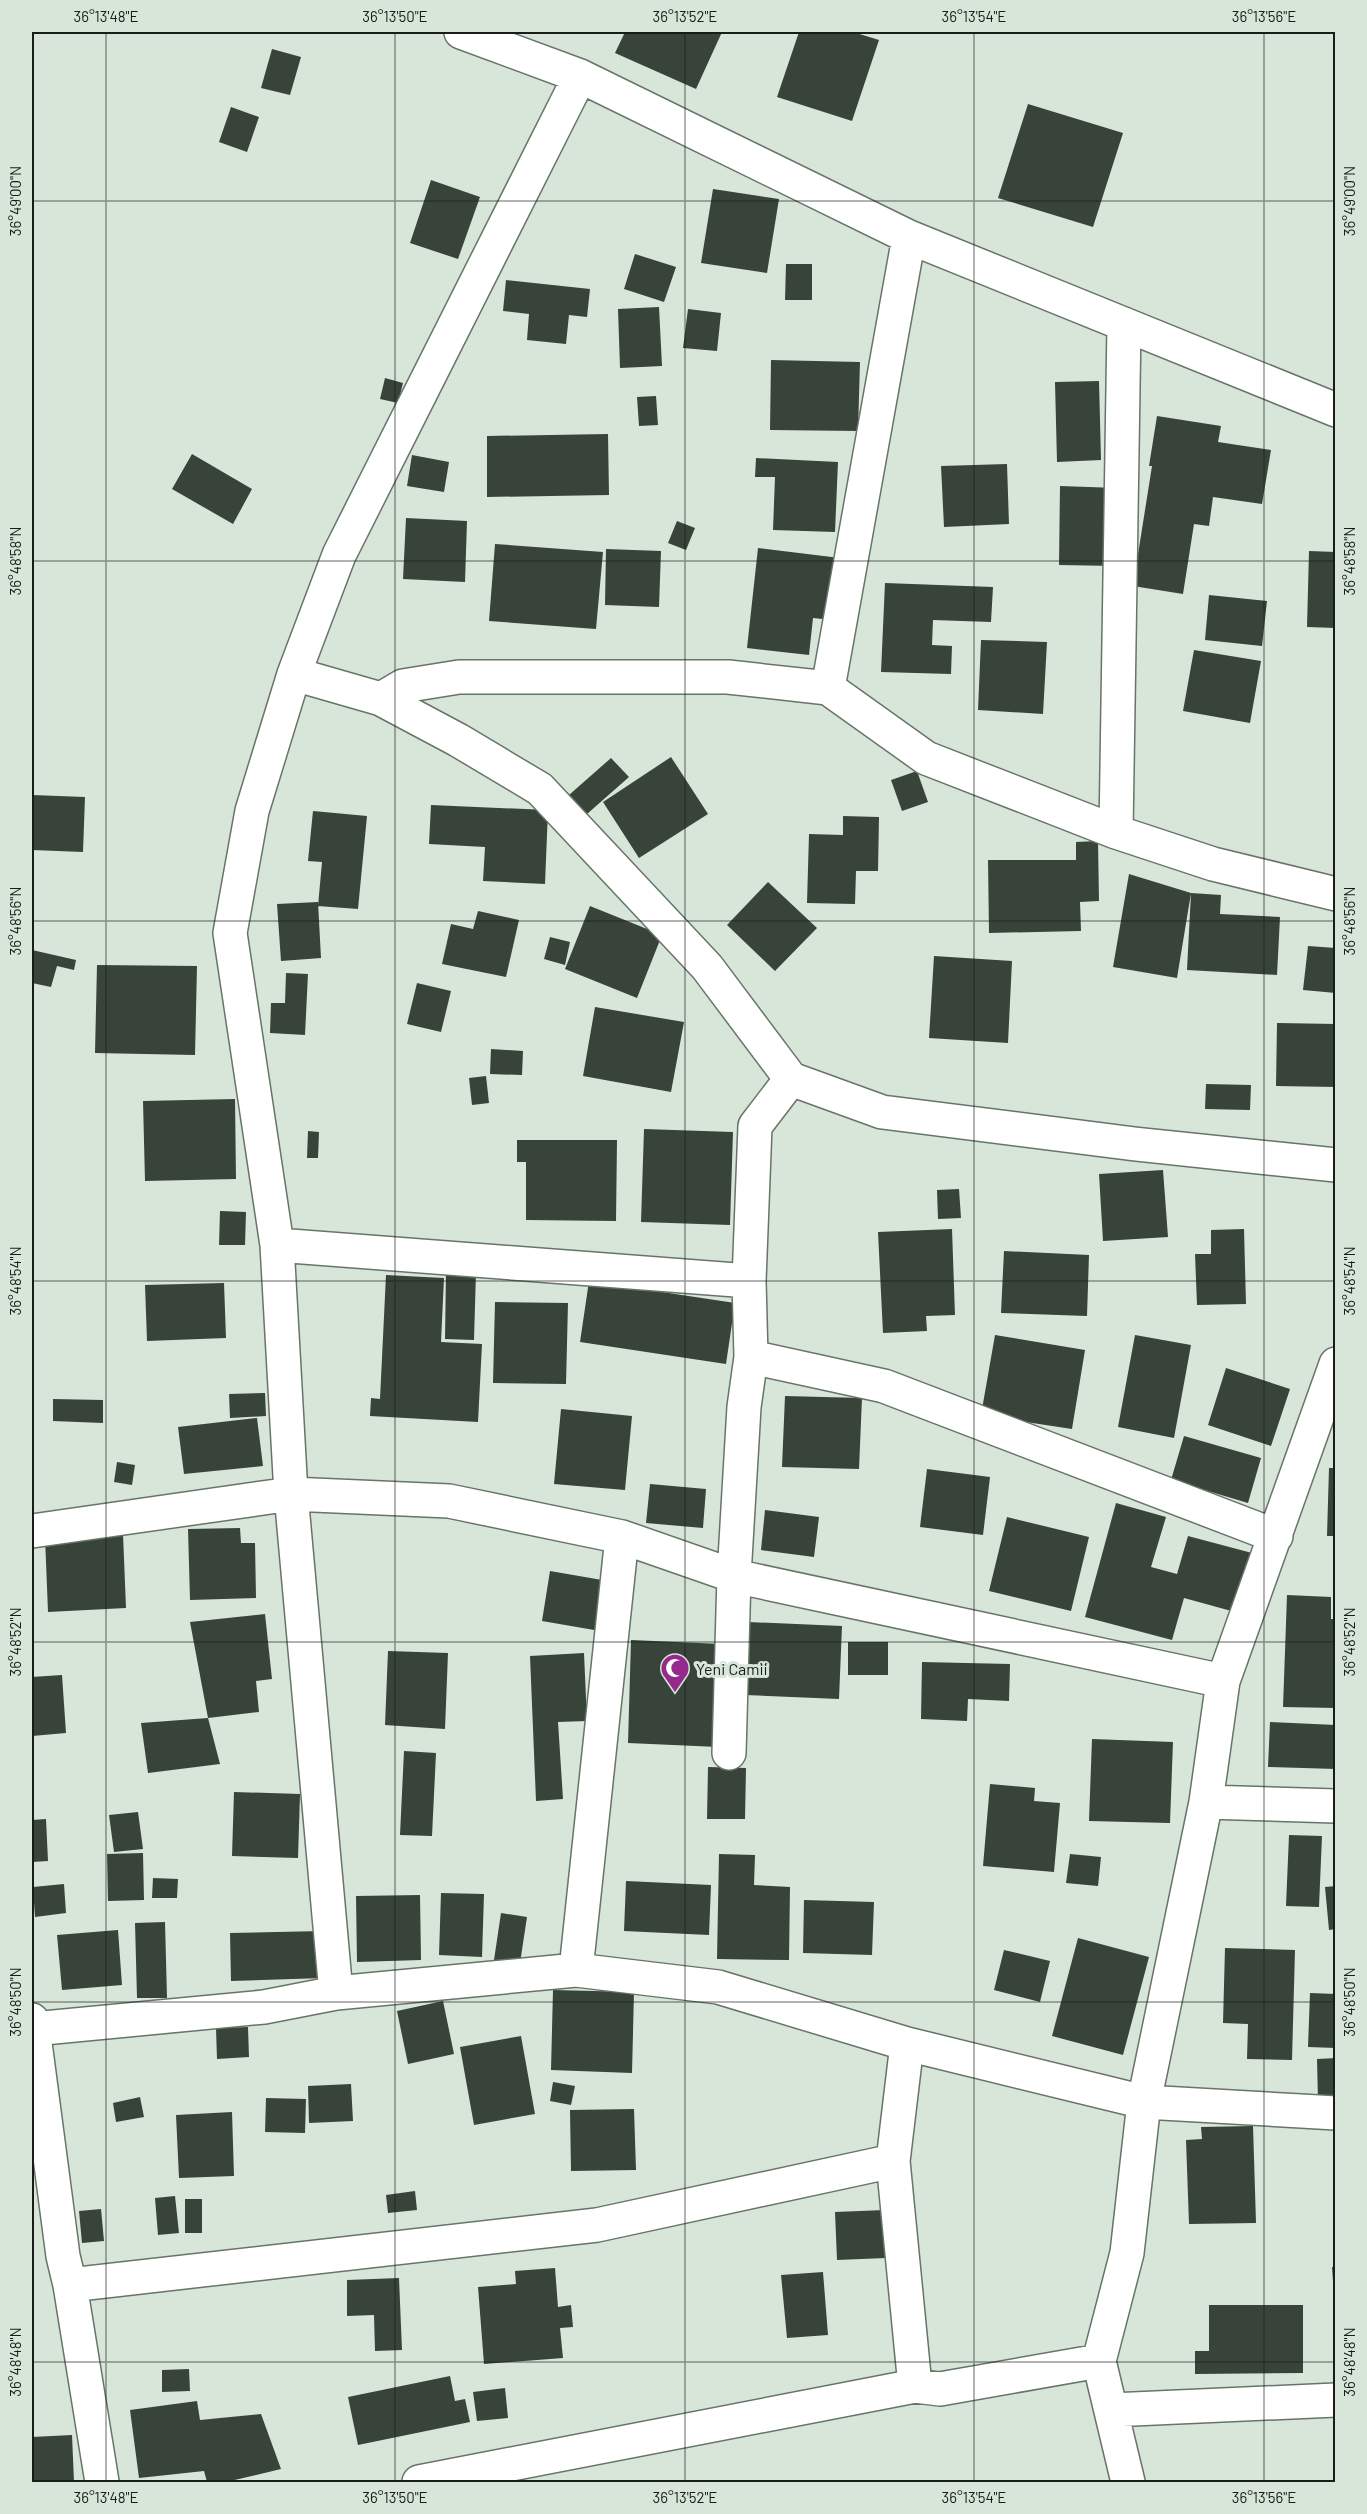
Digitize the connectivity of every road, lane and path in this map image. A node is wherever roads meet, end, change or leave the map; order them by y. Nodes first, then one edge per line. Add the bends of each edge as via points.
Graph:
1 (461, 32) edge
2 (580, 76) junction
3 (909, 237) junction
4 (1124, 324) junction
5 (1335, 410) edge
6 (294, 674) junction
7 (828, 688) junction
8 (381, 699) junction
9 (1116, 832) junction
10 (1335, 894) edge
11 (791, 1079) junction
12 (1335, 1166) edge
13 (278, 1245) junction
14 (748, 1281) junction
15 (751, 1357) junction
16 (1335, 1364) edge
17 (291, 1494) junction
18 (32, 1531) edge
19 (1276, 1536) junction
20 (622, 1537) junction
21 (734, 1576) junction
22 (1223, 1681) junction
23 (729, 1753) dead end
24 (1206, 1802) junction
25 (1335, 1806) edge
26 (576, 1970) junction
27 (336, 1993) junction
28 (32, 2024) edge
29 (908, 2044) junction
30 (1144, 2102) junction
31 (1335, 2113) edge
32 (893, 2161) junction
33 (70, 2285) junction
34 (1099, 2361) junction
35 (915, 2386) junction
36 (1335, 2400) edge
37 (1111, 2410) junction
38 (102, 2482) edge
39 (419, 2482) edge
40 (1128, 2482) edge

1 - 2 street
2 - 3 street
2 - 6 street via 339,555
3 - 4 street
3 - 7 street
4 - 5 street
4 - 9 street
6 - 8 street
6 - 13 street via 252,811 230,933
7 - 8 street via 728,677 459,677 403,686
7 - 9 street via 926,758
8 - 11 street via 540,789 707,967
9 - 10 street via 1213,864
11 - 12 street via 882,1112
11 - 14 street via 755,1126
13 - 14 street
13 - 17 street
14 - 15 street
15 - 19 street via 884,1386
15 - 21 street via 744,1407
16 - 19 street
17 - 18 street
17 - 20 street via 449,1500
17 - 27 street
19 - 22 street
20 - 21 street
20 - 26 street
21 - 22 street
21 - 23 street
22 - 24 street
24 - 25 street
24 - 30 street
26 - 27 street
26 - 29 street via 718,1987
27 - 28 street via 264,2007
28 - 33 street via 61,2245
29 - 30 street
29 - 32 street
30 - 31 street
30 - 34 street via 1127,2253
32 - 33 street via 597,2225
32 - 35 street
33 - 38 street
34 - 35 street via 940,2389
34 - 37 street
35 - 39 street
36 - 37 street
37 - 40 street

